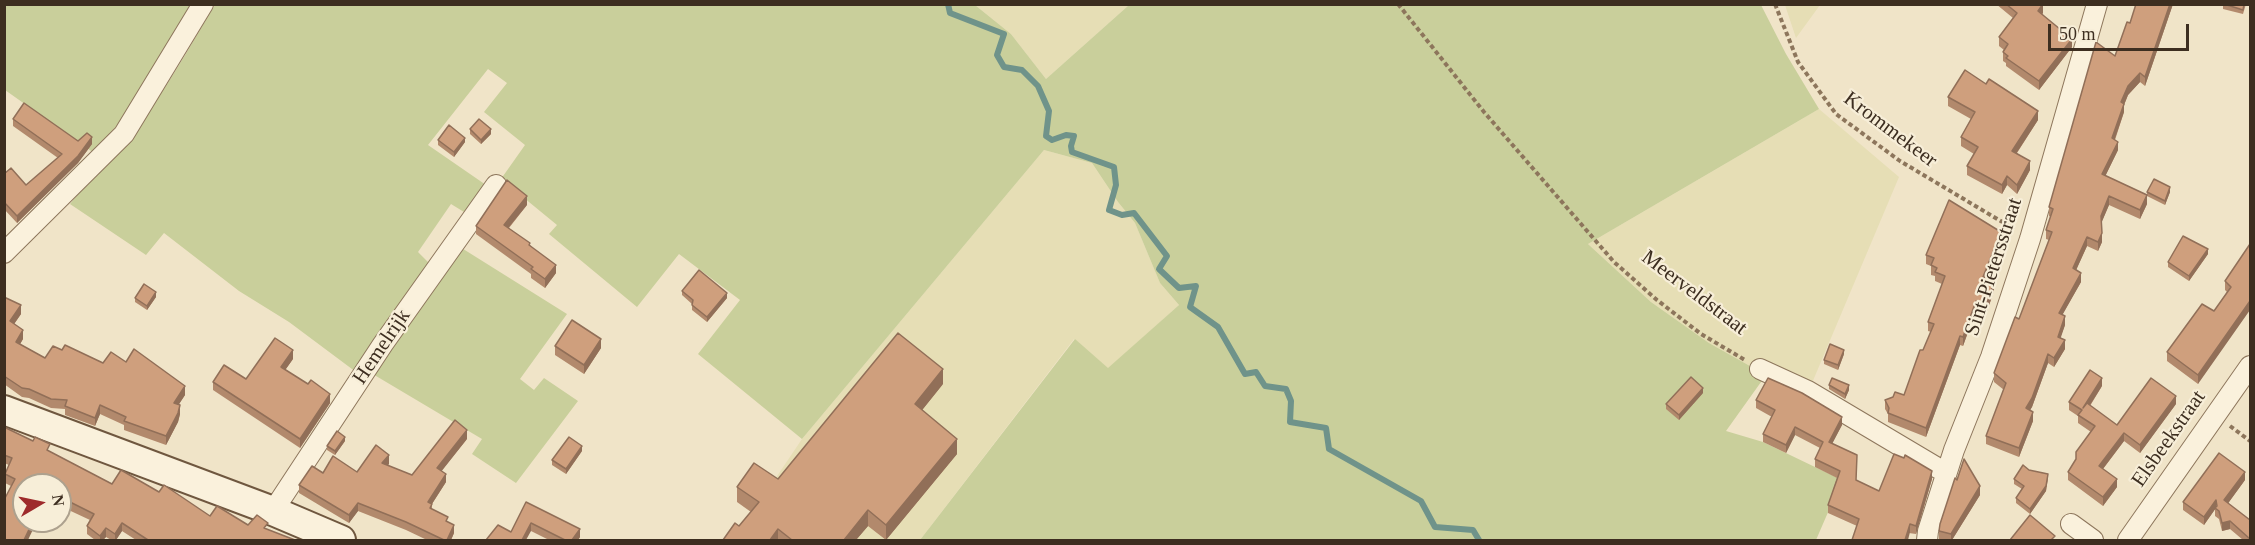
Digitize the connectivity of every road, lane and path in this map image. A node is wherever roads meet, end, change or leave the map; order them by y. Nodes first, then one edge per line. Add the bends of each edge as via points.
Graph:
1 (203, 4) edge
2 (1398, 4) edge
3 (1775, 4) edge
4 (2097, 4) edge
5 (496, 185) dead end
6 (2030, 239) junction
7 (4, 253) edge
8 (2250, 366) edge
9 (1760, 369) joint
10 (4, 410) edge
11 (2215, 415) junction
12 (2250, 441) edge
13 (1946, 474) junction
14 (273, 511) junction
15 (2071, 524) dead end
16 (341, 540) edge
17 (1927, 540) edge
18 (2092, 540) edge
19 (2128, 540) edge

1 - 7 street via 124,134
2 - 9 path, Meerveldstraat via 1484,112 1614,262 1701,334
3 - 6 path, Krommekeer via 1798,62 1836,114 1900,161
4 - 6 street, Sint-Pietersstraat
5 - 14 street, Hemelrijk via 383,344
6 - 13 street, Sint-Pietersstraat
8 - 11 street, Elsbeekstraat
9 - 13 street via 1808,391
10 - 14 street
11 - 12 path
11 - 19 street, Elsbeekstraat
13 - 17 street, Sint-Pietersstraat
14 - 16 street
15 - 18 street

